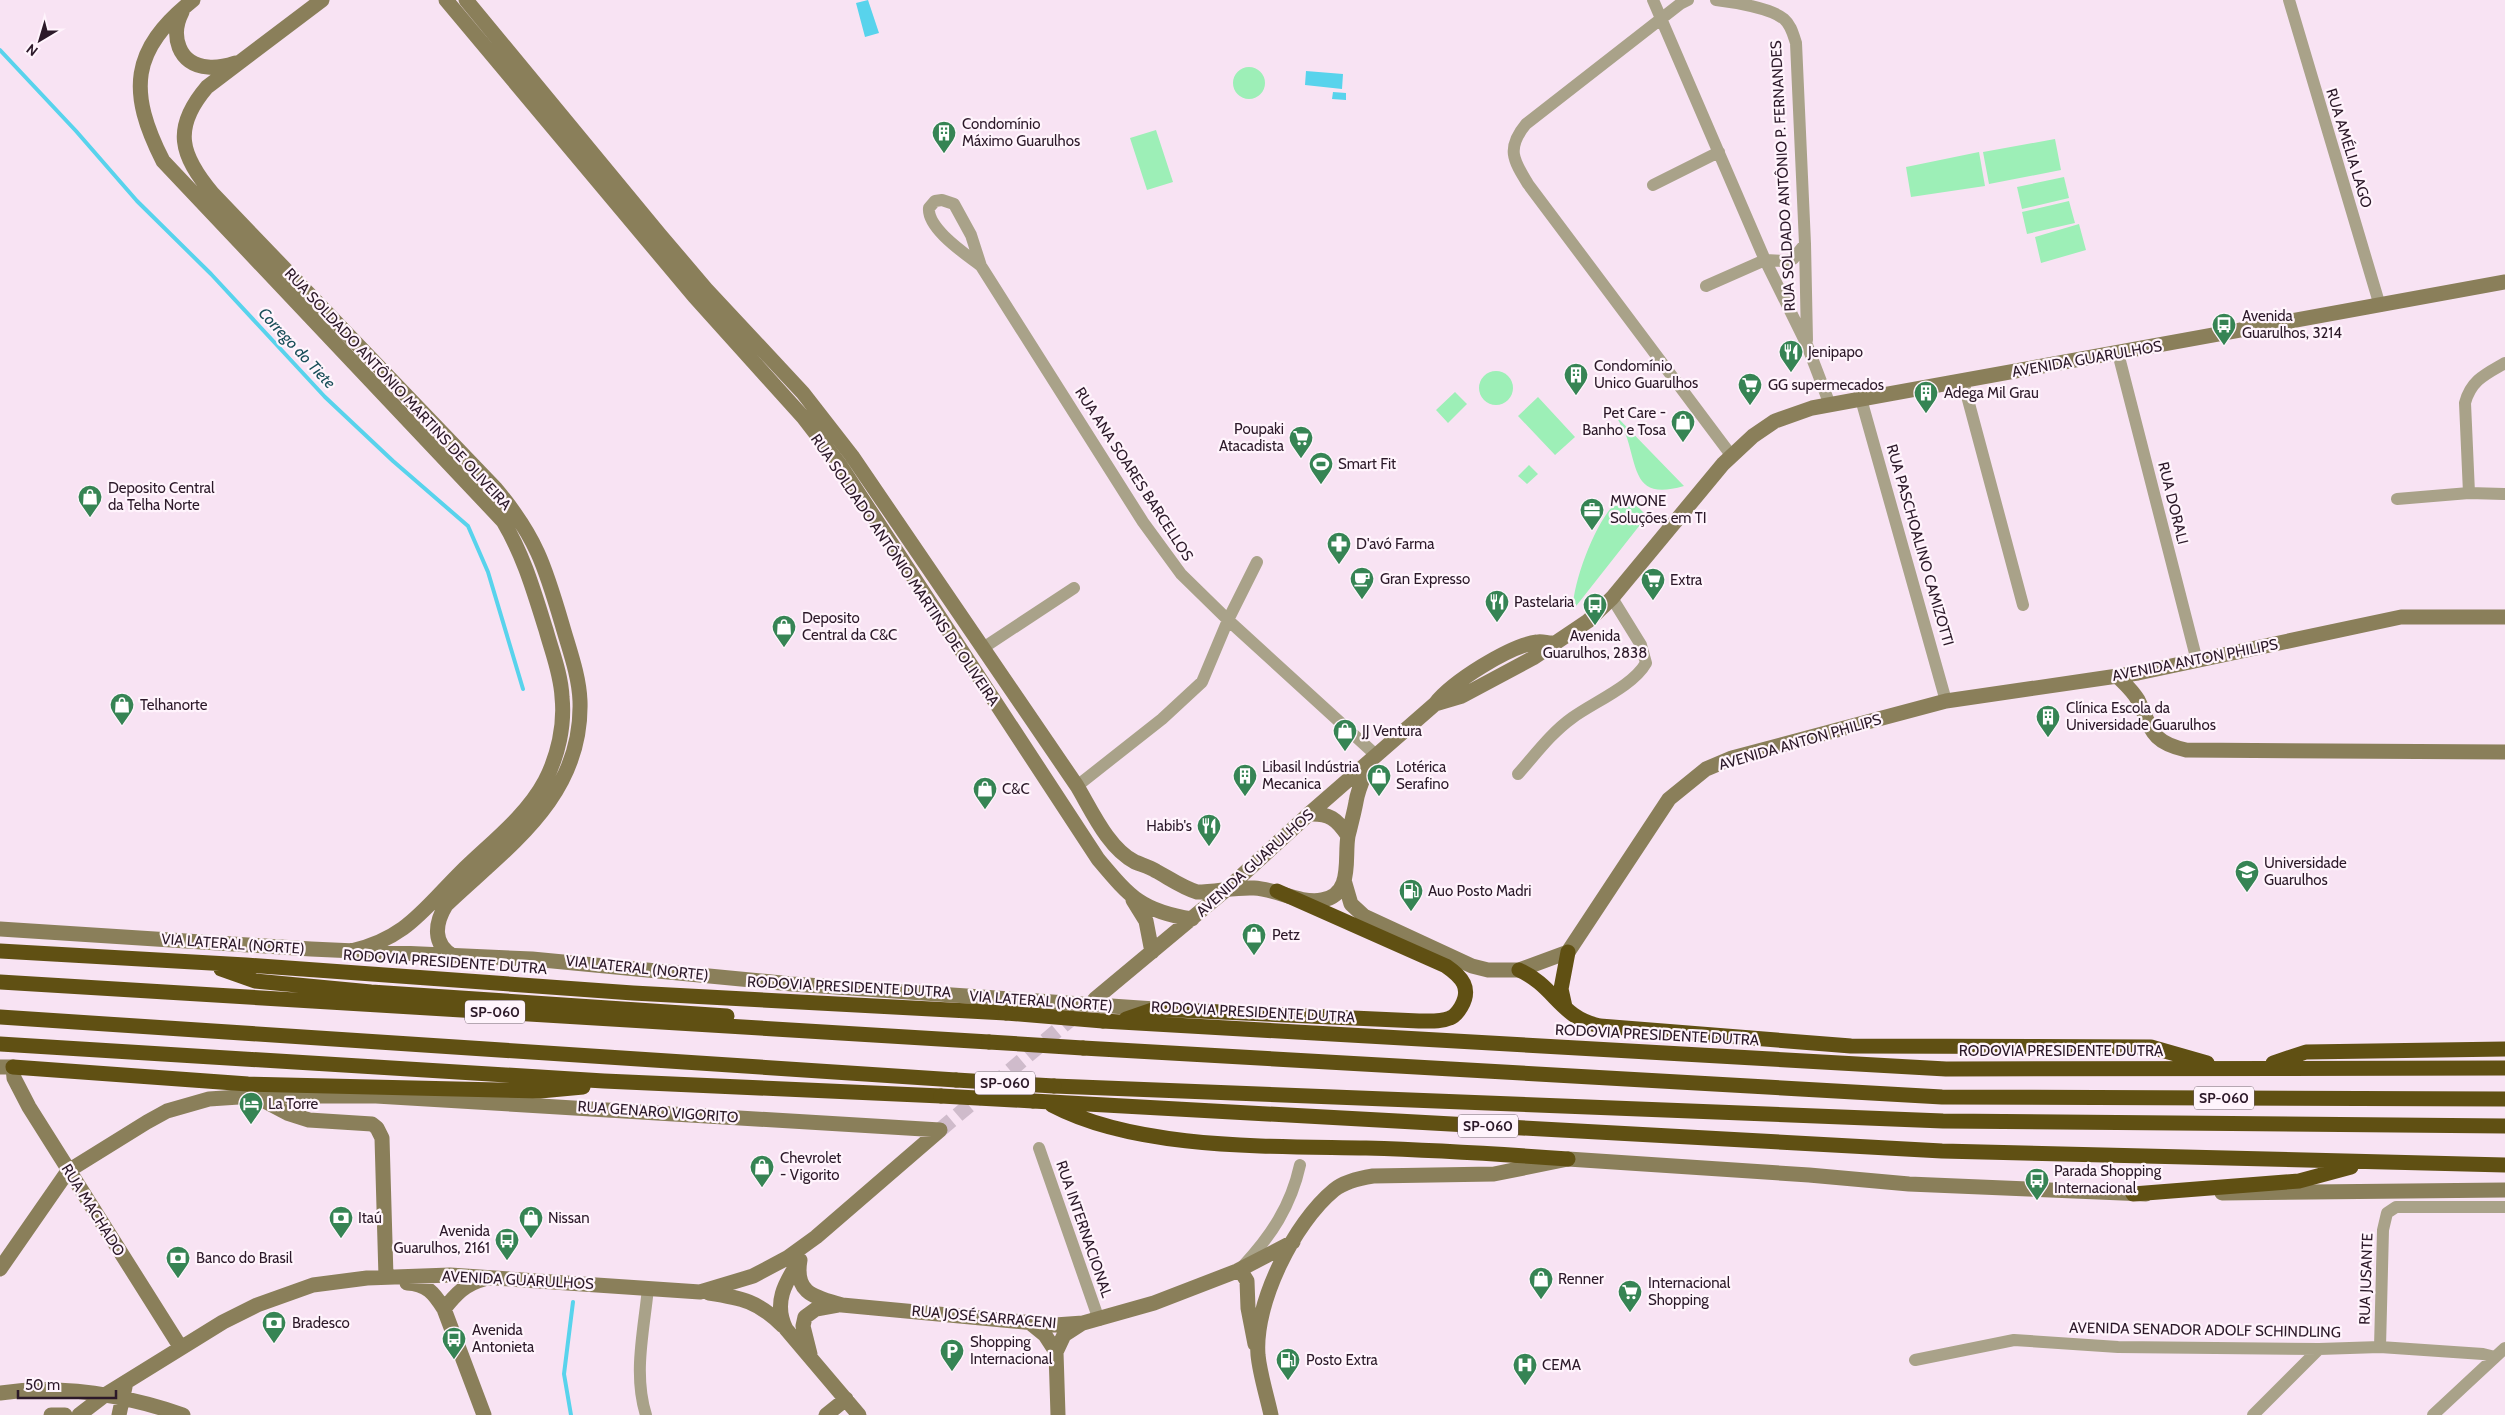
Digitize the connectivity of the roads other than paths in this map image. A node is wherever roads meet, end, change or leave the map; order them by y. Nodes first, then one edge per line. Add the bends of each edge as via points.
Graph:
1 (446, 0) edge
2 (466, 0) edge
3 (1653, 0) edge
4 (1688, 0) edge
5 (1716, 0) edge
6 (2288, 0) edge
7 (319, 1) edge
8 (1732, 1) edge
9 (189, 3) edge
10 (1661, 20) junction
11 (239, 62) junction
12 (1719, 152) junction
13 (1653, 185) dead end
14 (1805, 244) junction
15 (1765, 260) junction
16 (981, 266) junction
17 (2504, 284) edge
18 (1706, 286) dead end
19 (2380, 306) junction
20 (1807, 345) junction
21 (2118, 352) junction
22 (2505, 363) edge
23 (1963, 381) junction
24 (1862, 398) junction
25 (1830, 405) junction
26 (1731, 455) junction
27 (2469, 493) junction
28 (2504, 494) edge
29 (2397, 499) dead end
30 (1257, 562) dead end
31 (1074, 588) dead end
32 (1612, 598) junction
33 (2023, 605) dead end
34 (2505, 617) edge
35 (1228, 620) junction
36 (983, 648) junction
37 (2197, 661) junction
38 (2138, 673) junction
39 (2118, 676) junction
40 (2137, 698) junction
41 (1946, 701) junction
42 (1025, 710) junction
43 (1006, 723) junction
44 (2505, 752) edge
45 (1374, 759) junction
46 (1518, 774) dead end
47 (1076, 786) junction
48 (1308, 814) junction
49 (1348, 836) junction
50 (1115, 845) junction
51 (1098, 860) junction
52 (1344, 880) junction
53 (1227, 889) junction
54 (1277, 892) junction
55 (1131, 897) junction
56 (1192, 919) junction
57 (0, 929) edge
58 (351, 951) junction
59 (0, 952) edge
60 (1152, 952) junction
61 (1568, 952) junction
62 (453, 956) junction
63 (204, 963) junction
64 (1519, 970) junction
65 (0, 982) edge
66 (1094, 999) dead end
67 (1155, 1009) junction
68 (1566, 1010) junction
69 (0, 1017) edge
70 (1120, 1021) junction
71 (836, 1033) junction
72 (0, 1044) edge
73 (2505, 1049) edge
74 (6, 1067) edge
75 (2259, 1067) junction
76 (2223, 1068) junction
77 (2505, 1068) edge
78 (604, 1081) junction
79 (254, 1096) junction
80 (2505, 1099) edge
81 (1040, 1102) junction
82 (2505, 1126) edge
83 (940, 1130) joint
84 (1038, 1148) dead end
85 (1568, 1159) junction
86 (2367, 1162) junction
87 (1300, 1165) dead end
88 (2505, 1165) edge
89 (68, 1171) junction
90 (2505, 1190) edge
91 (2133, 1194) junction
92 (2505, 1207) edge
93 (816, 1237) junction
94 (1293, 1242) junction
95 (800, 1260) junction
96 (0, 1268) edge
97 (1237, 1272) junction
98 (386, 1277) junction
99 (490, 1277) junction
100 (366, 1278) junction
101 (648, 1288) junction
102 (700, 1292) junction
103 (842, 1305) junction
104 (444, 1309) junction
105 (1099, 1320) junction
106 (1028, 1321) junction
107 (1083, 1323) junction
108 (786, 1329) junction
109 (2380, 1347) junction
110 (181, 1348) junction
111 (2505, 1348) edge
112 (2319, 1349) junction
113 (1056, 1352) junction
114 (1258, 1355) junction
115 (2495, 1357) junction
116 (812, 1360) junction
117 (1915, 1360) dead end
118 (127, 1381) junction
119 (0, 1393) edge
120 (105, 1395) junction
121 (122, 1397) junction
122 (846, 1399) junction
123 (2437, 1414) edge
124 (51, 1415) edge
125 (65, 1415) edge
126 (79, 1415) edge
127 (119, 1415) edge
128 (183, 1415) edge
129 (483, 1415) edge
130 (646, 1415) edge
131 (826, 1415) edge
132 (859, 1415) edge
133 (1058, 1415) edge
134 (1271, 1415) edge
135 (2253, 1415) edge

1 - 43 street, RUA SOLDADO ANTÔNIO MARTINS DE OLIVEIRA via 694,296 803,417 840,466
2 - 36 street, RUA SOLDADO ANTÔNIO MARTINS DE OLIVEIRA via 702,284 803,393 852,456
3 - 10 street
4 - 10 street
5 - 8 street, RUA SOLDADO ANTÔNIO P. FERNANDES
6 - 19 street, RUA AMÉLIA LAGO
7 - 11 street, RUA SOLDADO ANTÔNIO MARTINS DE OLIVEIRA
8 - 14 street, RUA SOLDADO ANTÔNIO P. FERNANDES via 1784,19 1791,26 1796,43
9 - 11 street via 175,30 183,54 206,68
9 - 58 street, RUA SOLDADO ANTÔNIO MARTINS DE OLIVEIRA via 157,34 146,53 140,80 141,110 149,135 163,161 503,521 527,567 559,675 561,734 548,775 534,798 399,933 372,946
10 - 12 street
10 - 26 street via 1526,124 1518,134 1513,155 1528,184
11 - 62 street, RUA SOLDADO ANTÔNIO MARTINS DE OLIVEIRA via 207,87 186,118 184,138 195,174 514,511 543,561 576,674 579,725 568,768 554,797 539,817 446,905 436,931 442,946
12 - 13 street
12 - 15 street
14 - 15 street via 1792,259
14 - 20 street, RUA SOLDADO ANTÔNIO P. FERNANDES
15 - 18 street
15 - 20 street
16 - 16 street via 971,235 954,204 935,200 930,208 932,222
16 - 35 street, RUA ANA SOARES BARCELLOS via 1161,548 1181,574
17 - 19 street, AVENIDA GUARULHOS
19 - 21 street, AVENIDA GUARULHOS
20 - 25 street
21 - 23 street, AVENIDA GUARULHOS
21 - 37 street, RUA DORALI
22 - 27 street via 2479,377 2468,392 2465,403
23 - 24 street, AVENIDA GUARULHOS
23 - 33 street
24 - 25 street, AVENIDA GUARULHOS
24 - 41 street, RUA PASCHOALINO CAMIZOTTI
25 - 26 street, AVENIDA GUARULHOS via 1775,421
26 - 32 street, AVENIDA GUARULHOS
27 - 28 street
27 - 29 street
30 - 35 street
31 - 36 street
32 - 45 street, AVENIDA GUARULHOS via 1588,621 1533,658 1462,696 1436,704
32 - 46 street via 1641,645 1646,662 1636,676 1571,719
34 - 37 street, AVENIDA ANTON PHILIPS via 2401,617
35 - 45 street, RUA ANA SOARES BARCELLOS
35 - 47 street via 1202,682 1162,719
36 - 42 street, RUA SOLDADO ANTÔNIO MARTINS DE OLIVEIRA
37 - 38 street, AVENIDA ANTON PHILIPS
38 - 39 street, AVENIDA ANTON PHILIPS
38 - 40 street
39 - 40 street
39 - 41 street, AVENIDA ANTON PHILIPS
40 - 44 street via 2149,729 2159,740 2186,750
41 - 61 street, AVENIDA ANTON PHILIPS via 1732,758 1706,769 1669,799
42 - 43 street
42 - 47 street, RUA SOLDADO ANTÔNIO MARTINS DE OLIVEIRA
43 - 51 street, RUA SOLDADO ANTÔNIO MARTINS DE OLIVEIRA
45 - 48 street, AVENIDA GUARULHOS
45 - 49 street via 1358,794
47 - 50 street, RUA SOLDADO ANTÔNIO MARTINS DE OLIVEIRA
48 - 49 street via 1327,815 1339,822
48 - 53 street, AVENIDA GUARULHOS
49 - 52 street via 1348,865
50 - 51 street
50 - 53 street, RUA SOLDADO ANTÔNIO MARTINS DE OLIVEIRA via 1134,862 1152,868 1189,890
51 - 55 street, RUA SOLDADO ANTÔNIO MARTINS DE OLIVEIRA
52 - 54 street via 1336,894 1320,901
52 - 64 street via 1351,904 1372,921 1472,966 1488,970
53 - 54 street via 1253,888
53 - 56 street, AVENIDA GUARULHOS
54 - 67 highway via 1446,966 1465,983 1467,994 1458,1013 1441,1021
55 - 56 street, RUA SOLDADO ANTÔNIO MARTINS DE OLIVEIRA via 1157,912
55 - 60 street via 1146,922
56 - 60 street, AVENIDA GUARULHOS
57 - 58 street, VIA LATERAL (NORTE)
58 - 62 street, VIA LATERAL (NORTE)
59 - 63 highway, RODOVIA PRESIDENTE DUTRA / SP-060
60 - 66 street, AVENIDA GUARULHOS
61 - 64 street
61 - 68 highway via 1562,989
62 - 67 street, VIA LATERAL (NORTE) via 569,962 792,984
63 - 70 highway, RODOVIA PRESIDENTE DUTRA / SP-060, bridge via 632,993
63 - 71 highway via 255,981 768,1019 824,1025
64 - 68 highway via 1544,985
65 - 71 highway, SP-060
67 - 70 highway
68 - 76 highway via 1587,1023 1600,1026 1851,1046 2151,1048
69 - 82 highway, SP-060, bridge via 1054,1086 1943,1121
70 - 76 highway, RODOVIA PRESIDENTE DUTRA / SP-060 via 1920,1067
71 - 80 highway, SP-060, bridge via 1942,1097
72 - 78 highway, SP-060
73 - 75 highway via 2306,1052
74 - 78 highway via 248,1084 540,1091 578,1088
74 - 89 street, RUA MACHADO
75 - 76 highway, RODOVIA PRESIDENTE DUTRA / SP-060
75 - 77 highway, RODOVIA PRESIDENTE DUTRA / SP-060
78 - 81 highway, SP-060, bridge
79 - 83 street, RUA GENARO VIGORITO via 376,1096
79 - 89 street, RUA GENARO VIGORITO via 209,1098 167,1111
79 - 98 street via 309,1120 368,1123 377,1128 382,1138
81 - 85 highway via 1093,1122 1140,1134 1210,1142
81 - 86 highway, SP-060 via 1942,1151
83 - 93 street, AVENIDA GUARULHOS
84 - 105 street, RUA INTERNACIONAL
85 - 91 street via 1918,1185
85 - 94 street via 1494,1174 1357,1179 1335,1189 1323,1200
86 - 88 highway, SP-060
86 - 91 highway via 2298,1181
87 - 97 street via 1294,1190 1280,1220
89 - 96 street
89 - 110 street, RUA MACHADO
90 - 91 street
92 - 109 street, RUA JUSANTE via 2396,1208 2387,1213 2383,1230
93 - 95 street
93 - 102 street, AVENIDA GUARULHOS via 762,1272
94 - 97 street, RUA JOSÉ SARRACENI
94 - 114 street via 1267,1295
95 - 103 street, RUA JOSÉ SARRACENI via 798,1275 804,1288
95 - 108 street via 781,1296 780,1315
97 - 105 street, RUA JOSÉ SARRACENI
97 - 114 street via 1245,1276 1249,1318
98 - 99 street, AVENIDA GUARULHOS
98 - 100 street, AVENIDA GUARULHOS
99 - 101 street, AVENIDA GUARULHOS
99 - 104 street via 470,1283
100 - 104 street via 426,1286
100 - 110 street, AVENIDA GUARULHOS via 313,1285 283,1294 223,1322
101 - 102 street, AVENIDA GUARULHOS
101 - 130 street via 640,1374
102 - 108 street via 751,1301
103 - 106 street, RUA JOSÉ SARRACENI
103 - 116 street, RUA JOSÉ SARRACENI via 816,1309 805,1317 804,1332
104 - 129 street
105 - 107 street, RUA JOSÉ SARRACENI
106 - 107 street, RUA JOSÉ SARRACENI via 1055,1325
106 - 113 street via 1045,1335
107 - 113 street via 1064,1336
108 - 116 street
109 - 112 street, AVENIDA SENADOR ADOLF SCHINDLING
109 - 115 street, AVENIDA SENADOR ADOLF SCHINDLING
110 - 118 street, AVENIDA GUARULHOS
111 - 115 street
112 - 117 street, AVENIDA SENADOR ADOLF SCHINDLING via 2118,1347 2014,1340
112 - 135 street
113 - 133 street
114 - 134 street
115 - 123 street
116 - 122 street
118 - 120 street, AVENIDA GUARULHOS
118 - 121 street
119 - 120 street via 42,1390
120 - 121 street
120 - 126 street, AVENIDA GUARULHOS
121 - 127 street
121 - 128 street
122 - 131 street
122 - 132 street
124 - 125 street

